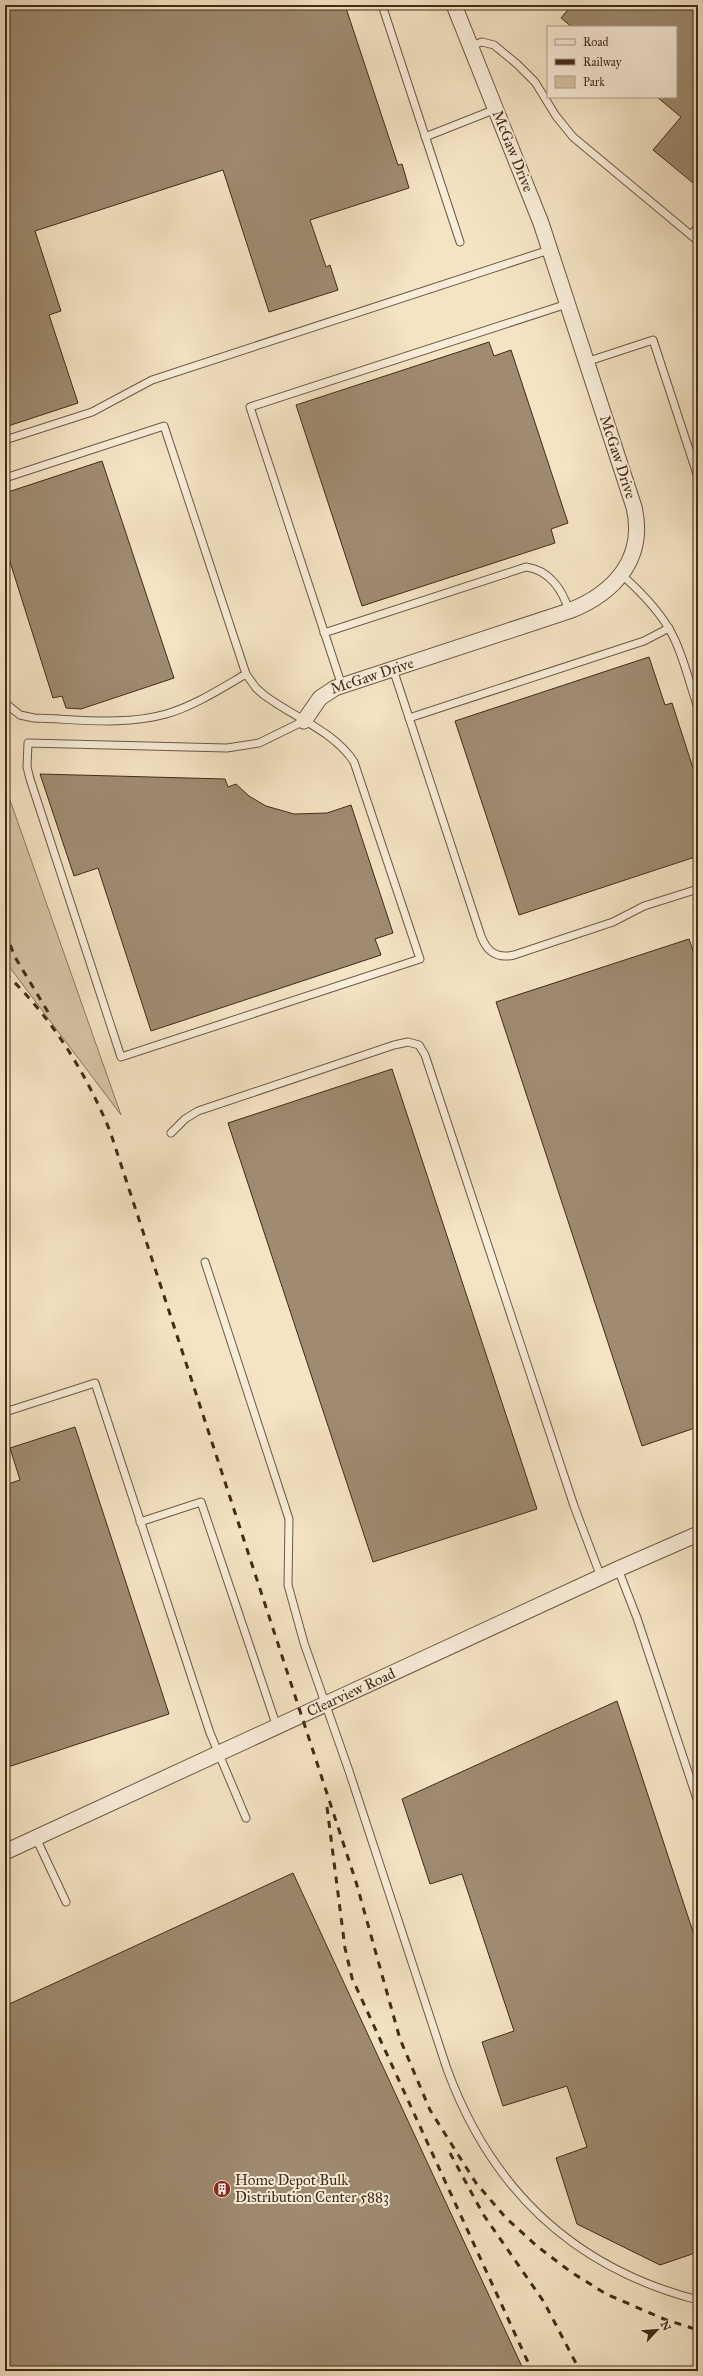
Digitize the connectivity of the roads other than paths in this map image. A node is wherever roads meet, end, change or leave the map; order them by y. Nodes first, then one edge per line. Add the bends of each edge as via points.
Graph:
1 (382, 5) edge
2 (454, 5) edge
3 (470, 46) junction
4 (496, 109) junction
5 (425, 136) junction
6 (698, 227) edge
7 (691, 235) junction
8 (698, 241) edge
9 (460, 242) dead end
10 (549, 250) junction
11 (567, 304) junction
12 (586, 362) junction
13 (5, 440) edge
14 (698, 477) edge
15 (5, 478) edge
16 (622, 575) junction
17 (569, 611) junction
18 (669, 628) junction
19 (324, 633) junction
20 (393, 669) junction
21 (246, 674) junction
22 (342, 686) junction
23 (5, 703) edge
24 (698, 708) edge
25 (409, 718) junction
26 (304, 721) junction
27 (698, 889) edge
28 (171, 1133) dead end
29 (205, 1262) dead end
30 (5, 1412) edge
31 (140, 1522) junction
32 (698, 1534) edge
33 (618, 1569) junction
34 (601, 1577) junction
35 (326, 1705) junction
36 (278, 1727) junction
37 (218, 1754) junction
38 (698, 1802) edge
39 (246, 1818) dead end
40 (36, 1838) junction
41 (5, 1852) edge
42 (66, 1902) dead end
43 (698, 2300) edge

1 - 5 lane
2 - 3 street, McGaw Drive
3 - 4 street, McGaw Drive
3 - 7 lane via 482,42 489,43 518,64 535,82 556,116 573,137
4 - 5 lane
4 - 10 street, McGaw Drive
5 - 9 lane
6 - 7 lane
7 - 8 lane
10 - 11 street, McGaw Drive
10 - 13 lane via 152,380 92,412
11 - 12 street, McGaw Drive
11 - 19 lane via 250,407
12 - 14 lane via 653,340
12 - 16 street, McGaw Drive via 636,516 634,548
15 - 21 lane via 164,426
16 - 17 street, McGaw Drive via 600,596
16 - 18 lane via 648,601
17 - 19 lane via 564,594 557,584 536,570 526,567
17 - 20 street, McGaw Drive
18 - 24 lane
18 - 25 lane via 644,641
19 - 22 lane
20 - 22 street, McGaw Drive
20 - 25 lane
21 - 23 lane via 179,710 144,719 34,718 20,714
21 - 26 lane via 264,695
22 - 26 street, McGaw Drive via 320,698
25 - 27 lane via 481,936 490,952 499,956 510,956 613,922 644,906
26 - 26 lane via 340,745 358,769 420,959 121,1057 30,780 27,767 28,743 227,748 259,743
28 - 34 lane via 185,1119 198,1111 394,1044 408,1042 419,1045 425,1055 574,1506
29 - 35 lane via 287,1511 290,1526 288,1585 304,1643
30 - 31 lane via 95,1383
31 - 36 lane via 201,1502
31 - 37 lane
32 - 33 street, Clearview Road
33 - 34 street, Clearview Road
33 - 38 lane via 637,1618
34 - 35 street, Clearview Road
35 - 36 street, Clearview Road
35 - 43 lane via 447,2069 462,2109 479,2141 512,2186 570,2241 606,2264 638,2280
36 - 37 street, Clearview Road
37 - 39 lane
37 - 40 street, Clearview Road
40 - 41 street, Clearview Road
40 - 42 lane

